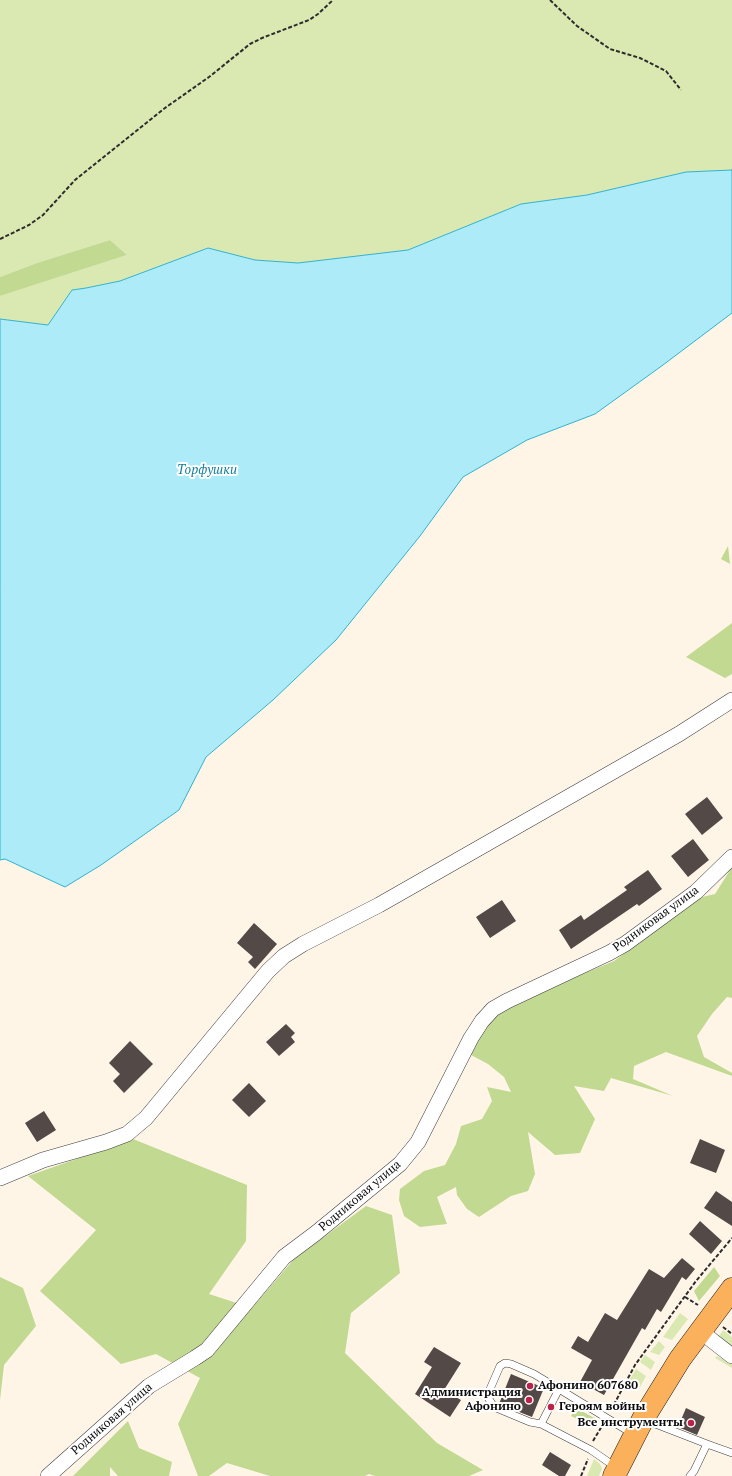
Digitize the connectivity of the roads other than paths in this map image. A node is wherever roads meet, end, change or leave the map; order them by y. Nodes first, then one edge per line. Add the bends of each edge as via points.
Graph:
1 (732, 700) edge
2 (732, 857) edge
3 (0, 1178) edge
4 (732, 1290) edge
5 (700, 1331) junction
6 (732, 1356) edge
7 (559, 1389) junction
8 (541, 1424) junction
9 (639, 1427) junction
10 (706, 1444) junction
11 (732, 1453) edge
12 (615, 1472) edge
13 (48, 1476) edge
14 (690, 1476) edge

1 - 3 street via 679,734 284,956 268,971 146,1118 126,1134 43,1160
2 - 13 street, Родниковая улица via 696,892 624,944 493,1009 471,1038 418,1142 400,1164 284,1256 207,1350 148,1386
4 - 5 main road
5 - 6 street
5 - 9 main road via 680,1358
7 - 8 lane
7 - 8 lane via 511,1364 505,1363 500,1366 487,1396 494,1406 530,1422
7 - 9 lane via 606,1418
8 - 12 lane via 591,1450
9 - 10 lane
9 - 12 main road
10 - 11 lane
10 - 14 lane

